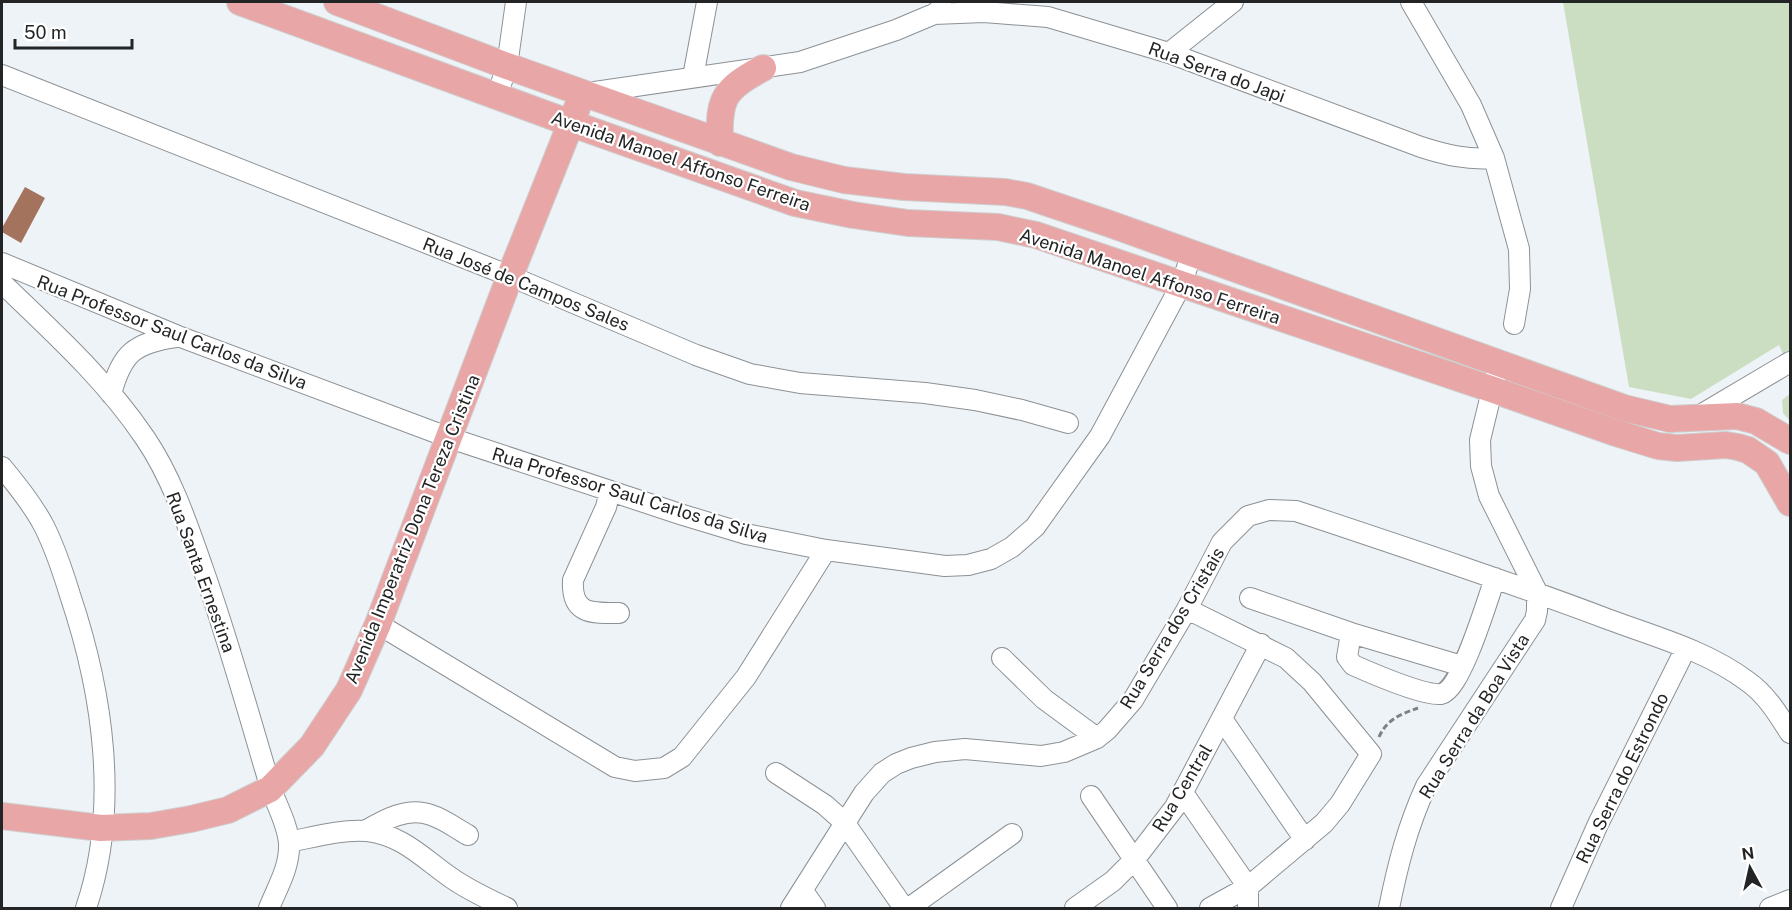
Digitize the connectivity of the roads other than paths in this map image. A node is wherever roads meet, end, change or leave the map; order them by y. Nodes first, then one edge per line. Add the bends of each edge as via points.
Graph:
1 (240, 2) edge
2 (327, 2) edge
3 (337, 2) edge
4 (516, 2) edge
5 (707, 2) edge
6 (952, 2) edge
7 (1233, 2) edge
8 (1411, 2) edge
9 (933, 14) junction
10 (318, 28) junction
11 (1169, 53) junction
12 (507, 66) junction
13 (763, 68) junction
14 (2, 75) edge
15 (535, 76) junction
16 (693, 77) junction
17 (671, 81) junction
18 (584, 94) junction
19 (497, 96) junction
20 (570, 123) junction
21 (720, 143) junction
22 (1494, 158) junction
23 (1192, 254) junction
24 (5, 276) edge
25 (510, 276) junction
26 (1181, 285) junction
27 (1514, 324) dead end
28 (178, 336) junction
29 (1791, 362) edge
30 (1501, 364) junction
31 (1491, 389) junction
32 (111, 394) junction
33 (1694, 418) junction
34 (1068, 423) dead end
35 (450, 438) junction
36 (1789, 440) edge
37 (1767, 463) junction
38 (2, 467) edge
39 (610, 491) junction
40 (1791, 503) edge
41 (826, 550) junction
42 (1495, 578) junction
43 (1537, 592) junction
44 (1250, 598) dead end
45 (1186, 609) junction
46 (619, 614) dead end
47 (378, 624) junction
48 (1351, 633) junction
49 (1261, 644) junction
50 (1686, 648) junction
51 (1002, 658) dead end
52 (1462, 666) junction
53 (1222, 719) junction
54 (1791, 733) edge
55 (1097, 738) junction
56 (776, 773) dead end
57 (270, 789) junction
58 (1183, 793) junction
59 (1091, 796) dead end
60 (2, 816) edge
61 (844, 822) junction
62 (101, 828) junction
63 (365, 831) junction
64 (1012, 834) dead end
65 (468, 836) dead end
66 (1305, 840) junction
67 (289, 842) junction
68 (1135, 860) junction
69 (1248, 887) junction
70 (803, 891) junction
71 (1791, 900) edge
72 (1079, 908) edge
73 (86, 909) edge
74 (269, 909) edge
75 (507, 909) edge
76 (791, 909) edge
77 (815, 909) edge
78 (904, 909) edge
79 (909, 909) edge
80 (1167, 909) edge
81 (1210, 909) edge
82 (1248, 909) edge
83 (1389, 909) edge
84 (1561, 909) edge
85 (1770, 909) edge

1 - 10 main road, Avenida Manoel Affonso Ferreira
2 - 10 main road
3 - 12 main road, Avenida Manoel Affonso Ferreira
4 - 12 street
5 - 16 street
6 - 9 street
7 - 11 street
8 - 22 street via 1472,105
9 - 11 street, Rua Serra do Japi via 1048,16
9 - 13 street via 800,62
10 - 19 main road, Avenida Manoel Affonso Ferreira
11 - 22 street, Rua Serra do Japi via 1421,147 1453,157
12 - 15 main road, Avenida Manoel Affonso Ferreira
12 - 19 street
13 - 16 street
13 - 21 main road via 741,80 725,97
14 - 25 street, Rua José de Campos Sales
15 - 17 street
15 - 18 main road, Avenida Manoel Affonso Ferreira
16 - 17 street
17 - 18 street
18 - 20 main road, Avenida Imperatriz Dona Tereza Cristina
18 - 21 main road, Avenida Manoel Affonso Ferreira
19 - 20 main road, Avenida Manoel Affonso Ferreira
20 - 25 main road, Avenida Imperatriz Dona Tereza Cristina
20 - 26 main road, Avenida Manoel Affonso Ferreira via 795,203 908,223 998,227 1036,235
21 - 23 main road, Avenida Manoel Affonso Ferreira via 844,180 1027,196
22 - 27 street via 1519,249 1520,290
23 - 26 street, Rua Professor Saul Carlos da Silva
23 - 30 main road, Avenida Manoel Affonso Ferreira
24 - 28 street, Rua Professor Saul Carlos da Silva
24 - 32 street, Rua Santa Ernestina
25 - 34 street, Rua José de Campos Sales via 750,374 800,383 975,400
25 - 35 main road, Avenida Imperatriz Dona Tereza Cristina
26 - 31 main road, Avenida Manoel Affonso Ferreira
26 - 41 street, Rua Professor Saul Carlos da Silva via 1100,436 1035,527 1012,547 991,559 945,566
28 - 32 street via 154,340 133,351 118,369
28 - 35 street, Rua Professor Saul Carlos da Silva
29 - 33 street
30 - 31 street
30 - 33 main road, Avenida Manoel Affonso Ferreira via 1624,408 1670,419
31 - 37 main road, Avenida Manoel Affonso Ferreira via 1668,447 1726,445 1748,450
31 - 43 street via 1480,440 1481,466 1489,496
32 - 57 street, Rua Santa Ernestina via 157,458 191,535 217,608
33 - 36 main road, Avenida Manoel Affonso Ferreira via 1747,418
35 - 39 street, Rua Professor Saul Carlos da Silva
35 - 47 main road, Avenida Imperatriz Dona Tereza Cristina
36 - 37 main road
37 - 40 main road
38 - 62 street via 44,525 83,632 103,749
39 - 41 street, Rua Professor Saul Carlos da Silva via 746,534
39 - 46 street via 573,580 572,593 577,604 588,612
41 - 47 street via 746,677 682,757 664,768 635,771 615,767
42 - 43 street, Rua Serra dos Cristais
42 - 45 street, Rua Serra dos Cristais via 1296,511 1269,510 1248,516 1222,542
42 - 52 street
43 - 50 street, Rua Serra dos Cristais
43 - 83 street, Rua Serra da Boa Vista via 1534,620 1422,795 1399,857
44 - 48 street
45 - 49 street
45 - 55 street, Rua Serra dos Cristais via 1133,700
47 - 57 main road, Avenida Imperatriz Dona Tereza Cristina via 349,690 312,746
48 - 52 street
48 - 52 street via 1347,657 1353,665 1423,691 1448,691
49 - 53 street, Rua Central
49 - 66 street via 1286,658 1312,682 1371,754 1340,804
50 - 54 street, Rua Serra dos Cristais via 1726,666 1749,682
50 - 84 street, Rua Serra do Estrondo via 1598,824
51 - 55 street via 1044,699
53 - 58 street, Rua Central
53 - 66 street
55 - 61 street, Rua Serra dos Cristais via 1064,752 1041,756 965,749 910,758 882,773
56 - 61 street
57 - 62 main road, Avenida Imperatriz Dona Tereza Cristina via 228,810 191,819
57 - 67 street, Rua Santa Ernestina
58 - 68 street, Rua Central
58 - 69 street
59 - 68 street
60 - 62 main road, Avenida Imperatriz Dona Tereza Cristina
61 - 70 street, Rua Serra dos Cristais
61 - 78 street
62 - 73 street via 99,859
63 - 65 street via 407,812 430,814
63 - 67 street
63 - 75 street via 407,844 450,877
64 - 79 street
66 - 69 street
67 - 74 street via 288,860
68 - 72 street, Rua Central
68 - 80 street
69 - 81 street
69 - 82 street
70 - 76 street, Rua Serra dos Cristais
70 - 77 street
71 - 85 street

